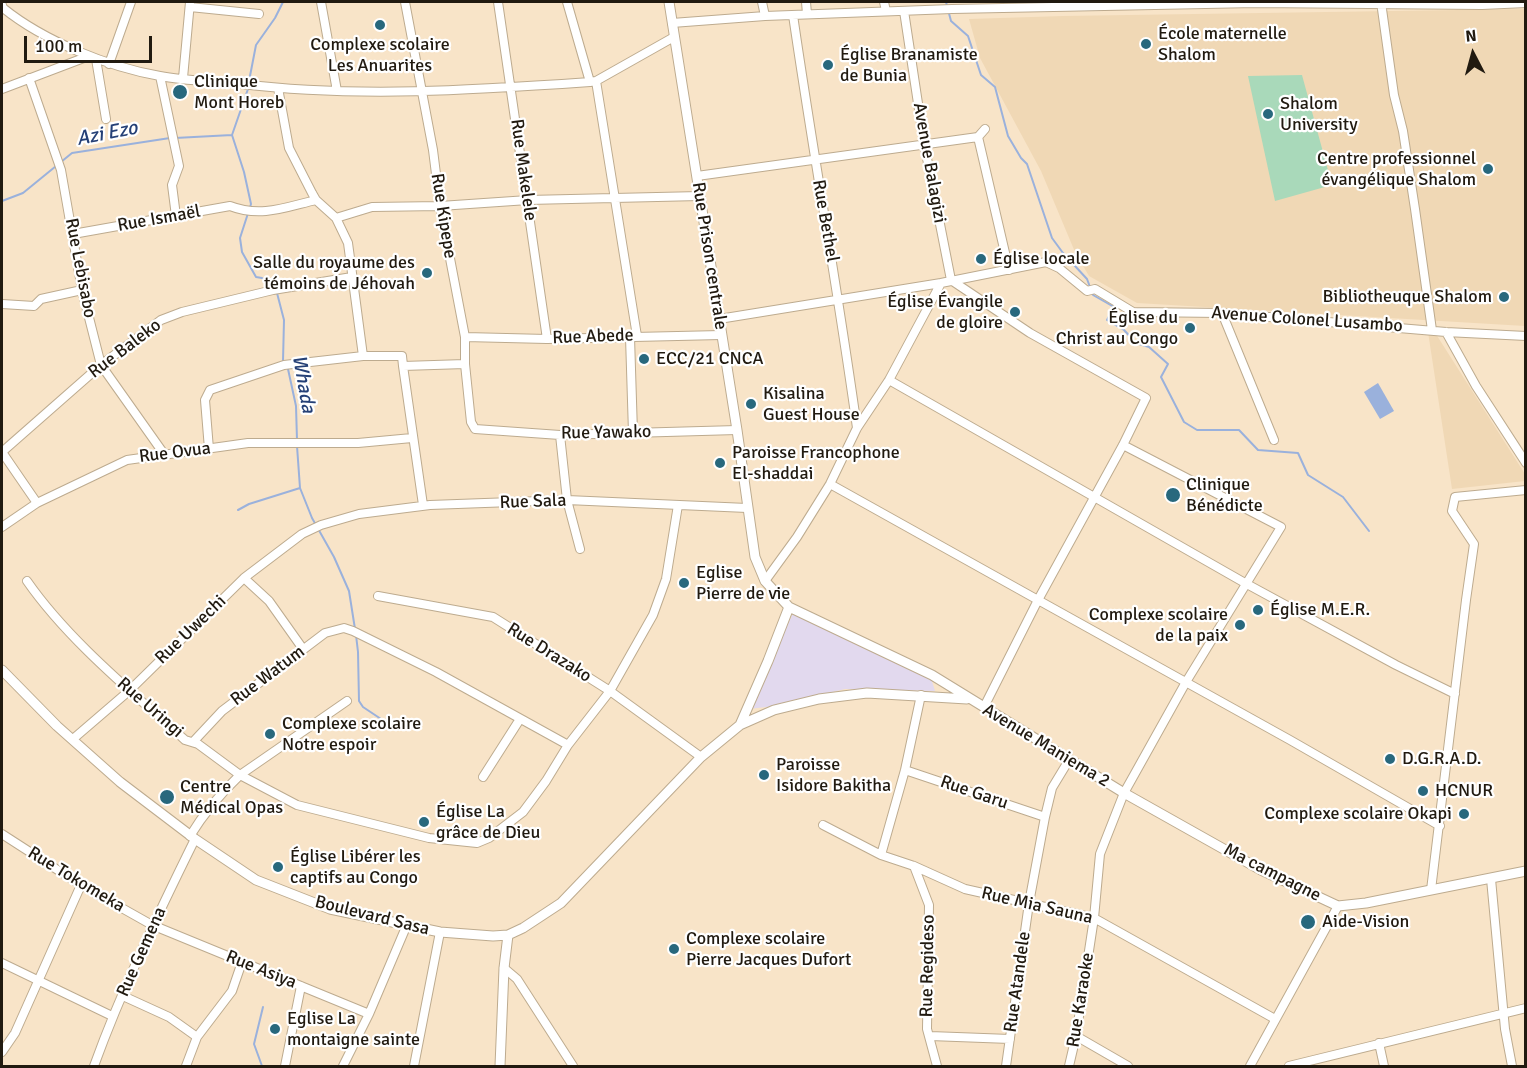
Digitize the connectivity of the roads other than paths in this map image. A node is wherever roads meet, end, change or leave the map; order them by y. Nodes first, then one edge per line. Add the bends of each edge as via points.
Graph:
1 (131, 2) edge
2 (321, 2) edge
3 (405, 2) edge
4 (498, 2) edge
5 (567, 2) edge
6 (669, 2) edge
7 (762, 2) edge
8 (806, 2) edge
9 (884, 2) edge
10 (1381, 3) edge
11 (1481, 3) edge
12 (1526, 3) edge
13 (190, 4) edge
14 (2, 5) edge
15 (1004, 5) edge
16 (886, 11) junction
17 (904, 11) junction
18 (259, 14) dead end
19 (807, 14) junction
20 (793, 15) junction
21 (765, 16) junction
22 (672, 22) junction
23 (674, 37) junction
24 (93, 58) junction
25 (109, 64) junction
26 (160, 76) junction
27 (29, 78) junction
28 (183, 78) junction
29 (593, 81) junction
30 (511, 87) junction
31 (278, 88) junction
32 (2, 89) edge
33 (337, 91) junction
34 (423, 92) junction
35 (106, 119) dead end
36 (985, 129) dead end
37 (978, 136) junction
38 (924, 143) junction
39 (814, 161) junction
40 (697, 176) junction
41 (700, 196) junction
42 (616, 198) junction
43 (316, 200) junction
44 (528, 200) junction
45 (440, 206) junction
46 (176, 216) junction
47 (336, 218) junction
48 (73, 234) junction
49 (1009, 270) junction
50 (352, 277) junction
51 (951, 280) junction
52 (941, 283) junction
53 (82, 290) junction
54 (839, 301) junction
55 (2, 304) edge
56 (1222, 313) junction
57 (719, 319) junction
58 (1432, 330) junction
59 (1446, 332) junction
60 (721, 335) junction
61 (1526, 336) edge
62 (465, 337) junction
63 (634, 337) junction
64 (547, 339) junction
65 (363, 356) junction
66 (465, 364) junction
67 (101, 365) junction
68 (403, 366) junction
69 (890, 380) junction
70 (857, 428) junction
71 (475, 429) joint
72 (737, 430) junction
73 (633, 433) junction
74 (560, 435) junction
75 (412, 438) junction
76 (1274, 441) dead end
77 (1123, 445) junction
78 (209, 449) junction
79 (2, 452) edge
80 (164, 454) junction
81 (1526, 463) edge
82 (830, 484) junction
83 (1526, 490) edge
84 (1095, 497) junction
85 (567, 500) junction
86 (37, 503) junction
87 (423, 505) junction
88 (678, 505) junction
89 (747, 508) junction
90 (2, 527) edge
91 (317, 527) joint
92 (580, 549) dead end
93 (244, 578) junction
94 (27, 581) dead end
95 (765, 581) junction
96 (1245, 584) junction
97 (378, 596) dead end
98 (1038, 600) junction
99 (789, 607) junction
100 (303, 649) junction
101 (2, 670) edge
102 (1186, 682) junction
103 (130, 690) junction
104 (610, 691) junction
105 (1455, 694) junction
106 (921, 695) junction
107 (968, 699) junction
108 (347, 701) dead end
109 (984, 707) junction
110 (520, 719) junction
111 (740, 725) junction
112 (73, 739) junction
113 (193, 742) junction
114 (568, 746) junction
115 (701, 757) junction
116 (1069, 760) junction
117 (904, 770) junction
118 (240, 775) junction
119 (483, 777) dead end
120 (1124, 793) junction
121 (1045, 817) junction
122 (823, 825) dead end
123 (1440, 826) junction
124 (2, 834) edge
125 (193, 838) junction
126 (881, 855) junction
127 (914, 866) junction
128 (1526, 871) edge
129 (1491, 879) junction
130 (81, 885) junction
131 (1431, 890) junction
132 (1029, 903) junction
133 (1338, 906) junction
134 (1094, 918) junction
135 (152, 925) junction
136 (406, 927) junction
137 (440, 932) junction
138 (508, 935) junction
139 (242, 962) junction
140 (2, 963) edge
141 (504, 968) junction
142 (38, 980) junction
143 (301, 986) junction
144 (123, 996) junction
145 (1526, 1008) edge
146 (1505, 1013) junction
147 (369, 1014) junction
148 (112, 1016) junction
149 (1275, 1019) junction
150 (930, 1036) junction
151 (1076, 1036) junction
152 (197, 1037) junction
153 (1010, 1039) junction
154 (1379, 1043) junction
155 (2, 1052) edge
156 (94, 1066) edge
157 (186, 1066) edge
158 (285, 1066) edge
159 (343, 1066) edge
160 (414, 1066) edge
161 (500, 1066) edge
162 (573, 1066) edge
163 (937, 1066) edge
164 (1006, 1066) edge
165 (1069, 1066) edge
166 (1127, 1066) edge
167 (1250, 1066) edge
168 (1289, 1066) edge
169 (1384, 1066) edge
170 (1512, 1066) edge

1 - 25 street
2 - 33 street
3 - 34 street, Rue Kipepe
4 - 30 street, Rue Makelele
5 - 29 street
6 - 22 street, Rue Prison centrale
7 - 21 street
8 - 19 street
9 - 16 street
10 - 11 street
10 - 15 street
10 - 58 street
11 - 12 street
13 - 18 street
13 - 28 street
14 - 24 street via 21,23
15 - 17 street
16 - 17 street
16 - 19 street
17 - 38 street, Avenue Balagizi
19 - 20 street
20 - 21 street
20 - 39 street, Rue Bethel
21 - 22 street
22 - 23 street, Rue Prison centrale
23 - 29 street
23 - 40 street, Rue Prison centrale
24 - 25 street
24 - 27 street
24 - 35 street
25 - 26 street
26 - 28 street
26 - 46 street via 179,166 172,185
27 - 32 street
27 - 48 street, Rue Lebisabo via 61,170
28 - 31 street
29 - 30 street
29 - 42 street
30 - 34 street
30 - 44 street, Rue Makelele
31 - 33 street
31 - 43 street via 289,148
33 - 34 street
34 - 45 street, Rue Kipepe
36 - 37 street
37 - 38 street
37 - 49 street
38 - 39 street
38 - 51 street, Avenue Balagizi
39 - 40 street
39 - 54 street, Rue Bethel
40 - 41 street, Rue Prison centrale
41 - 42 street
41 - 57 street, Rue Prison centrale
42 - 44 street
42 - 63 street
43 - 46 street, Rue Ismaël via 263,213 230,206
43 - 47 street
44 - 45 street
44 - 64 street, Rue Makelele
45 - 47 street via 372,207
45 - 62 street, Rue Kipepe
46 - 48 street, Rue Ismaël
47 - 50 street via 348,243
48 - 53 street, Rue Lebisabo
49 - 51 street, Avenue Colonel Lusambo
49 - 56 street, Avenue Colonel Lusambo via 1046,262 1133,312
50 - 65 street
50 - 67 street, Rue Baleko via 182,312 161,320
51 - 52 street, Avenue Colonel Lusambo
51 - 77 street via 1030,333 1146,398
52 - 54 street, Avenue Colonel Lusambo
52 - 69 street
53 - 55 street via 41,299 34,306
53 - 67 street, Rue Lebisabo
54 - 57 street, Avenue Colonel Lusambo
54 - 70 street, Rue Bethel
56 - 58 street, Avenue Colonel Lusambo
56 - 76 street
57 - 60 street, Rue Prison centrale
58 - 59 street, Avenue Colonel Lusambo
59 - 61 street, Avenue Colonel Lusambo
59 - 81 street
60 - 63 street, Rue Abede
60 - 72 street, Rue Prison centrale
62 - 64 street, Rue Abede
62 - 66 street, Rue Kipepe
63 - 64 street, Rue Abede
63 - 73 street
65 - 68 street via 402,356
65 - 78 street via 286,365 210,390 205,400
66 - 68 street
66 - 71 street, Rue Kipepe
67 - 79 street, Rue Baleko
67 - 80 street
68 - 75 street
69 - 70 street
69 - 84 street
70 - 82 street
71 - 74 street, Rue Yawako
72 - 73 street, Rue Yawako
72 - 89 street, Rue Prison centrale
73 - 74 street, Rue Yawako
74 - 85 street
75 - 78 street, Rue Ovua via 358,443 248,443
75 - 87 street
77 - 84 street
77 - 96 street, Avenue Maniema 2 via 1281,527
78 - 80 street, Rue Ovua
79 - 86 street
80 - 86 street, Rue Ovua via 127,460
82 - 95 street
82 - 98 street
83 - 105 street via 1455,497 1452,511 1472,541
84 - 96 street
84 - 98 street
85 - 87 street, Rue Sala
85 - 88 street, Rue Sala
85 - 92 street
86 - 90 street, Rue Ovua
87 - 91 street, Rue Sala via 359,514
88 - 89 street, Rue Sala
88 - 104 street, Rue Uringi via 666,579 653,615
89 - 95 street, Rue Prison centrale via 755,557
91 - 93 street, Rue Uwechi
93 - 100 street via 269,601
93 - 103 street, Rue Uwechi
94 - 103 street, Rue Uringi
95 - 99 street, Rue Prison centrale
96 - 102 street, Avenue Maniema 2
96 - 105 street
97 - 104 street, Rue Drazako via 493,617
98 - 102 street
98 - 109 street
99 - 107 street, Avenue Maniema 2 via 932,675
99 - 111 street, Boulevard Sasa
100 - 110 street, Rue Watum via 325,633 344,628 436,672
100 - 113 street, Rue Watum via 222,711
101 - 112 street, Boulevard Sasa
102 - 120 street, Avenue Maniema 2
102 - 123 street
103 - 112 street, Rue Uwechi
103 - 113 street, Rue Uringi via 185,741
104 - 114 street, Rue Uringi
104 - 115 street, Rue Drazako
105 - 123 street
106 - 107 street, Boulevard Sasa
106 - 111 street, Boulevard Sasa via 867,693 819,699 774,710
106 - 117 street
107 - 109 street, Avenue Maniema 2
108 - 118 street, Rue Gemena
109 - 116 street, Avenue Maniema 2
110 - 114 street
110 - 119 street
111 - 115 street, Boulevard Sasa
112 - 125 street, Boulevard Sasa via 120,782
113 - 118 street, Rue Uringi
114 - 118 street, Rue Uringi via 522,812 477,843 429,838 297,805
115 - 138 street, Boulevard Sasa via 561,903
116 - 120 street, Avenue Maniema 2
116 - 121 street, Rue Atandele via 1052,788
117 - 121 street, Rue Garu
117 - 126 street
118 - 125 street, Rue Gemena via 200,820
120 - 133 street, Ma campagne via 1261,870
120 - 134 street, Rue Karaoke via 1100,854
121 - 132 street, Rue Atandele
122 - 126 street, Rue Mia Sauna
123 - 131 street
124 - 130 street, Rue Tokomeka
125 - 135 street, Rue Gemena
125 - 136 street, Boulevard Sasa via 256,880 330,909
126 - 127 street, Rue Mia Sauna
127 - 132 street, Rue Mia Sauna via 965,890
127 - 150 street, Rue Regideso via 929,905
128 - 129 street, Ma campagne
129 - 131 street, Ma campagne
129 - 146 street
130 - 135 street, Rue Tokomeka
130 - 142 street
131 - 133 street, Ma campagne
132 - 134 street, Rue Mia Sauna
132 - 153 street, Rue Atandele
133 - 149 street
134 - 149 street, Rue Mia Sauna
134 - 151 street, Rue Karaoke
135 - 139 street, Rue Asiya
135 - 144 street, Rue Gemena
136 - 137 street, Boulevard Sasa
136 - 147 street
137 - 138 street, Boulevard Sasa
137 - 160 street
138 - 141 street
139 - 143 street, Rue Asiya
139 - 152 street via 232,991
140 - 142 street
141 - 161 street
141 - 162 street via 517,979
142 - 148 street
142 - 155 street via 15,1033
143 - 147 street, Rue Asiya
143 - 158 street
144 - 148 street, Rue Gemena
144 - 152 street via 170,1017
145 - 146 street
146 - 154 street
146 - 170 street
147 - 159 street
148 - 156 street, Rue Gemena
149 - 167 street
150 - 153 street
150 - 163 street, Rue Regideso
151 - 165 street, Rue Karaoke
151 - 166 street
152 - 157 street
153 - 164 street, Rue Atandele
154 - 168 street
154 - 169 street

